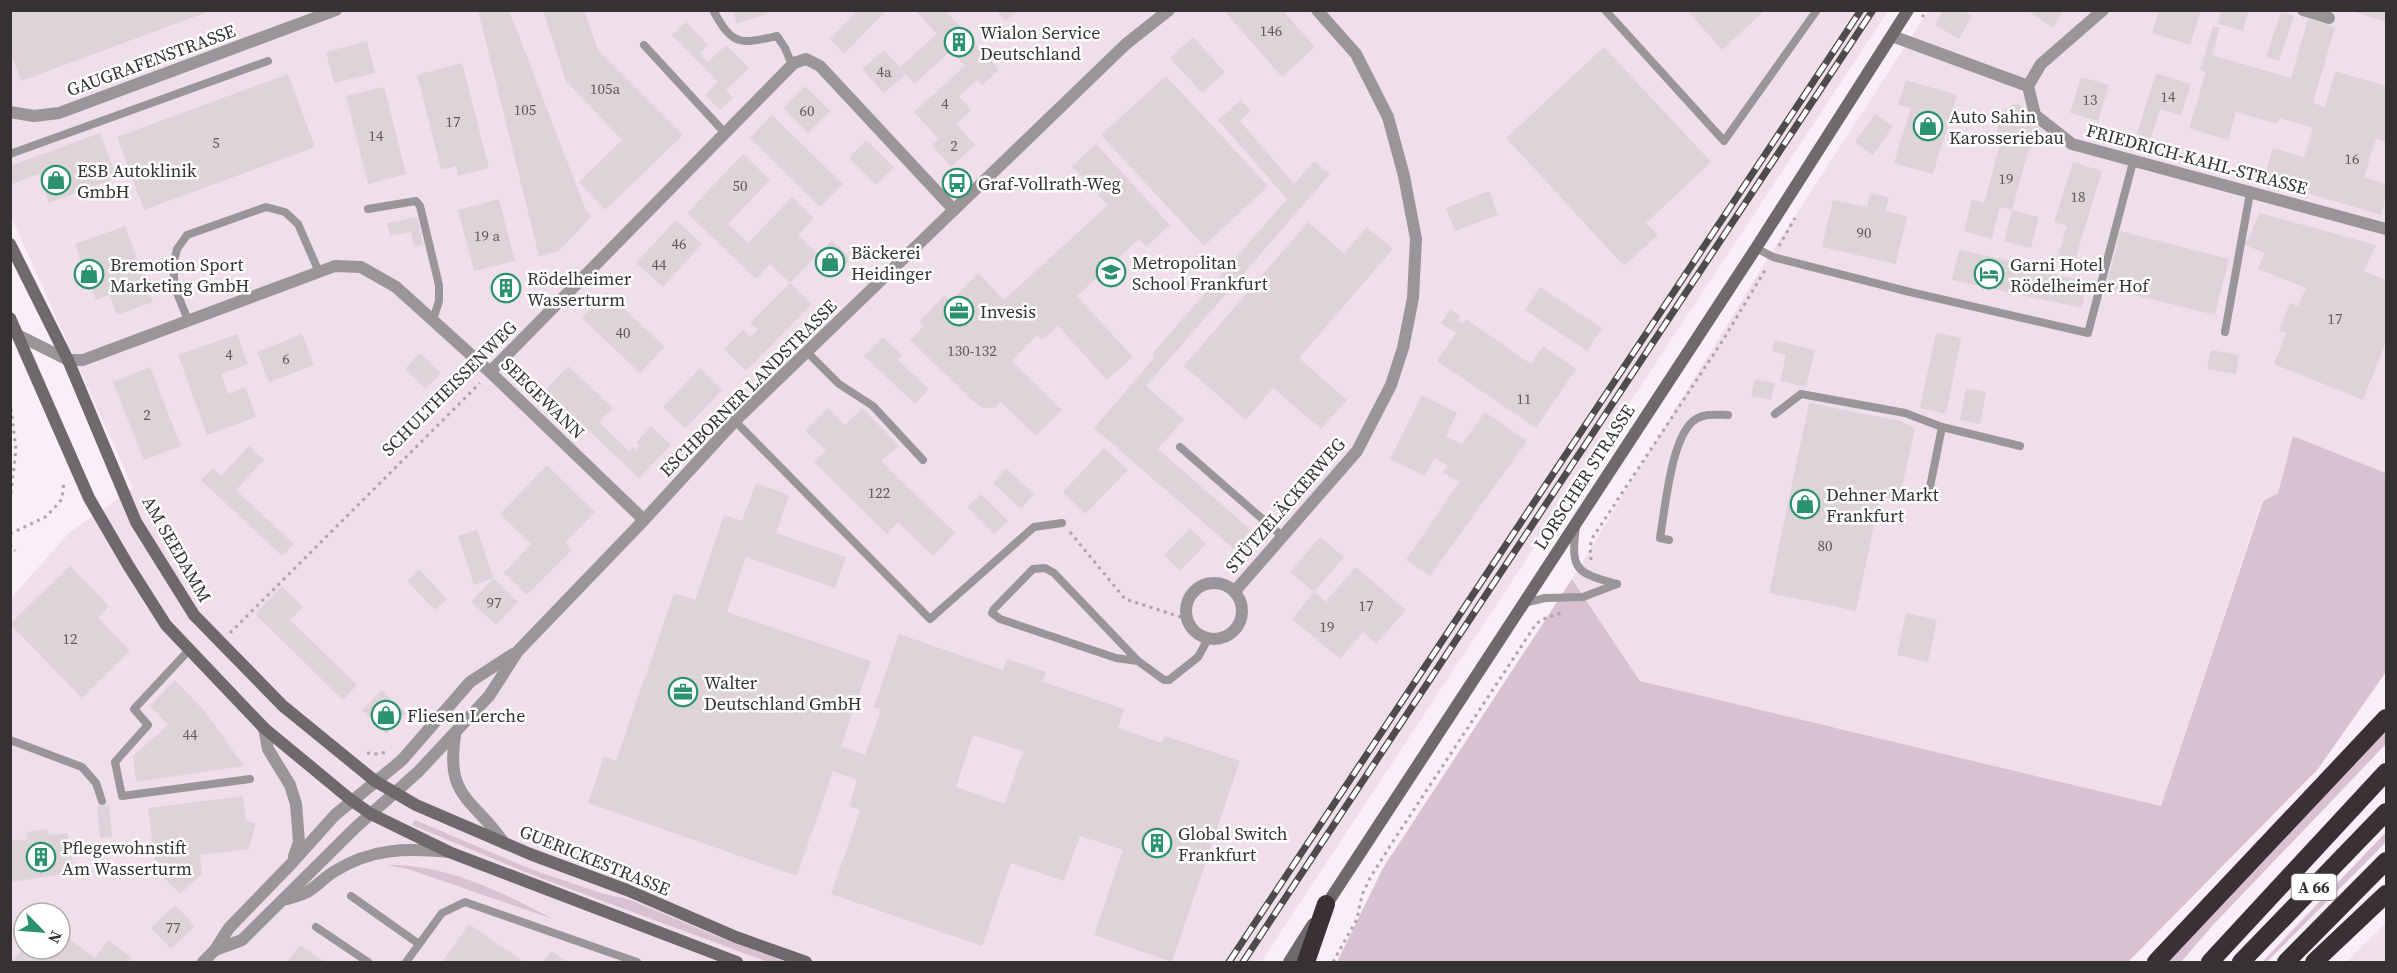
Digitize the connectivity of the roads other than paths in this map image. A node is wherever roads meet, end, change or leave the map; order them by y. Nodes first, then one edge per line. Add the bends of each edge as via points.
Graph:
1 (336, 10) edge
2 (714, 10) edge
3 (1169, 10) edge
4 (1317, 10) edge
5 (1605, 10) edge
6 (1817, 10) edge
7 (1908, 10) edge
8 (2103, 10) edge
9 (2303, 10) edge
10 (322, 13) edge
11 (2329, 18) dead end
12 (1892, 36) junction
13 (644, 45) dead end
14 (268, 61) dead end
15 (792, 64) junction
16 (2028, 86) junction
17 (10, 111) edge
18 (725, 133) junction
19 (10, 154) edge
20 (2133, 162) junction
21 (2250, 193) junction
22 (368, 209) dead end
23 (954, 210) junction
24 (2386, 229) edge
25 (10, 244) edge
26 (1756, 248) junction
27 (320, 272) junction
28 (10, 318) edge
29 (188, 320) junction
30 (433, 320) junction
31 (2225, 332) dead end
32 (18, 335) junction
33 (807, 352) junction
34 (68, 360) junction
35 (490, 372) junction
36 (1775, 414) dead end
37 (1728, 415) dead end
38 (735, 421) junction
39 (1942, 427) junction
40 (2020, 446) dead end
41 (1180, 447) dead end
42 (923, 460) dead end
43 (1929, 492) dead end
44 (644, 520) junction
45 (1577, 521) junction
46 (1062, 523) road end
47 (1282, 537) junction
48 (1669, 540) dead end
49 (1235, 591) junction
50 (1524, 603) junction
51 (1208, 639) junction
52 (189, 650) junction
53 (518, 651) junction
54 (1138, 661) junction
55 (2386, 718) edge
56 (264, 728) junction
57 (455, 735) junction
58 (10, 740) edge
59 (2386, 772) edge
60 (250, 779) dead end
61 (375, 781) junction
62 (396, 794) junction
63 (351, 800) junction
64 (102, 801) dead end
65 (2386, 812) edge
66 (371, 814) junction
67 (504, 843) junction
68 (449, 852) junction
69 (2386, 861) edge
70 (291, 864) junction
71 (2386, 894) edge
72 (351, 896) dead end
73 (283, 900) junction
74 (1326, 904) junction
75 (316, 927) dead end
76 (419, 945) junction
77 (215, 950) junction
78 (203, 963) edge
79 (368, 963) edge
80 (406, 963) edge
81 (637, 963) edge
82 (737, 963) edge
83 (806, 963) edge
84 (1289, 963) edge
85 (1306, 963) edge
86 (2156, 963) edge
87 (2210, 963) edge
88 (2241, 963) edge
89 (2286, 963) edge
90 (2314, 963) edge

1 - 10 street, GAUGRAFENSTRASSE
2 - 15 lane via 723,28 737,40 777,36
3 - 23 street, ESCHBORNER LANDSTRASSE via 1126,44
4 - 47 street, STÜTZELÄCKERWEG via 1356,54 1388,117 1416,239 1413,298 1403,348 1375,420 1357,451
5 - 6 lane via 1724,141
7 - 12 main road, LORSCHER STRASSE
8 - 16 street via 2041,64
9 - 11 street
10 - 17 street, GAUGRAFENSTRASSE via 59,113 34,116
12 - 16 street
12 - 26 main road, LORSCHER STRASSE
13 - 18 lane
14 - 19 lane
15 - 18 street, SCHULTHEISSENWEG
15 - 23 street, SCHULTHEISSENWEG via 806,59 820,66
16 - 20 street, FRIEDRICH-KAHL-STRASSE via 2035,115 2072,144
18 - 35 street, SCHULTHEISSENWEG
20 - 21 street, FRIEDRICH-KAHL-STRASSE
20 - 26 lane via 2088,333 1773,257
21 - 24 street, FRIEDRICH-KAHL-STRASSE
21 - 31 lane
22 - 30 lane via 416,201 420,206 439,285
23 - 33 street, ESCHBORNER LANDSTRASSE
25 - 34 main road, AM SEEDAMM
26 - 45 main road, LORSCHER STRASSE
27 - 29 street, SEEGEWANN
27 - 29 lane via 298,224 285,212 266,207 187,235 177,249 173,266 175,288
27 - 30 street, SEEGEWANN via 335,266 361,267 396,286
28 - 32 main road
29 - 34 street, SEEGEWANN via 83,360
30 - 35 street, SEEGEWANN
32 - 34 street
32 - 52 main road via 89,498 166,625
33 - 38 street, ESCHBORNER LANDSTRASSE
33 - 42 lane via 839,384 873,405
34 - 61 main road, AM SEEDAMM via 136,522 194,615 283,706
35 - 44 street, SEEGEWANN
36 - 39 lane via 1801,394 1905,413
37 - 48 lane via 1695,419 1683,434 1674,460 1660,538
38 - 44 street, ESCHBORNER LANDSTRASSE
38 - 46 lane via 930,619 1034,527
39 - 40 lane
39 - 43 lane
41 - 47 lane
44 - 53 street, ESCHBORNER LANDSTRASSE
45 - 50 main road, LORSCHER STRASSE
45 - 50 lane via 1573,553 1577,565 1585,574 1617,584 1583,597
47 - 49 street, STÜTZELÄCKERWEG
49 - 51 street, STÜTZELÄCKERWEG via 1241,602 1236,629 1224,638
49 - 51 street, STÜTZELÄCKERWEG via 1225,585 1206,584 1187,603 1187,619 1193,630
50 - 74 main road, LORSCHER STRASSE
51 - 54 lane via 1198,657 1169,680
52 - 56 main road
52 - 60 lane via 134,709 148,725 115,762 122,796
53 - 57 street, ESCHBORNER LANDSTRASSE via 489,696
53 - 61 street, ESCHBORNER LANDSTRASSE via 470,682 402,760
54 - 54 lane via 1045,568 1033,569 992,613 1000,620 1106,655
55 - 86 highway
56 - 63 main road
56 - 70 street, ESCHBORNER LANDSTRASSE via 268,749 291,785 296,804 299,842
57 - 62 street, ESCHBORNER LANDSTRASSE
57 - 67 street via 456,783
58 - 64 lane via 82,767 96,783
59 - 87 highway
61 - 62 main road, GUERICKESTRASSE
61 - 63 street, ESCHBORNER LANDSTRASSE
62 - 66 street, ESCHBORNER LANDSTRASSE
62 - 67 main road, GUERICKESTRASSE
63 - 66 main road
63 - 70 street, ESCHBORNER LANDSTRASSE
65 - 88 highway, A 66
66 - 68 main road
66 - 73 street, ESCHBORNER LANDSTRASSE
67 - 83 main road, GUERICKESTRASSE
68 - 73 street, ESCHBORNER LANDSTRASSE via 388,850 333,871 306,893
68 - 82 main road
69 - 89 highway, A 66
70 - 77 street, ESCHBORNER LANDSTRASSE via 229,928
71 - 90 highway
72 - 76 lane
73 - 77 street, ESCHBORNER LANDSTRASSE via 242,940
74 - 84 main road, LORSCHER STRASSE
74 - 85 highway
75 - 79 lane
76 - 80 lane
76 - 81 lane via 442,913 465,902
77 - 78 street, ESCHBORNER LANDSTRASSE

